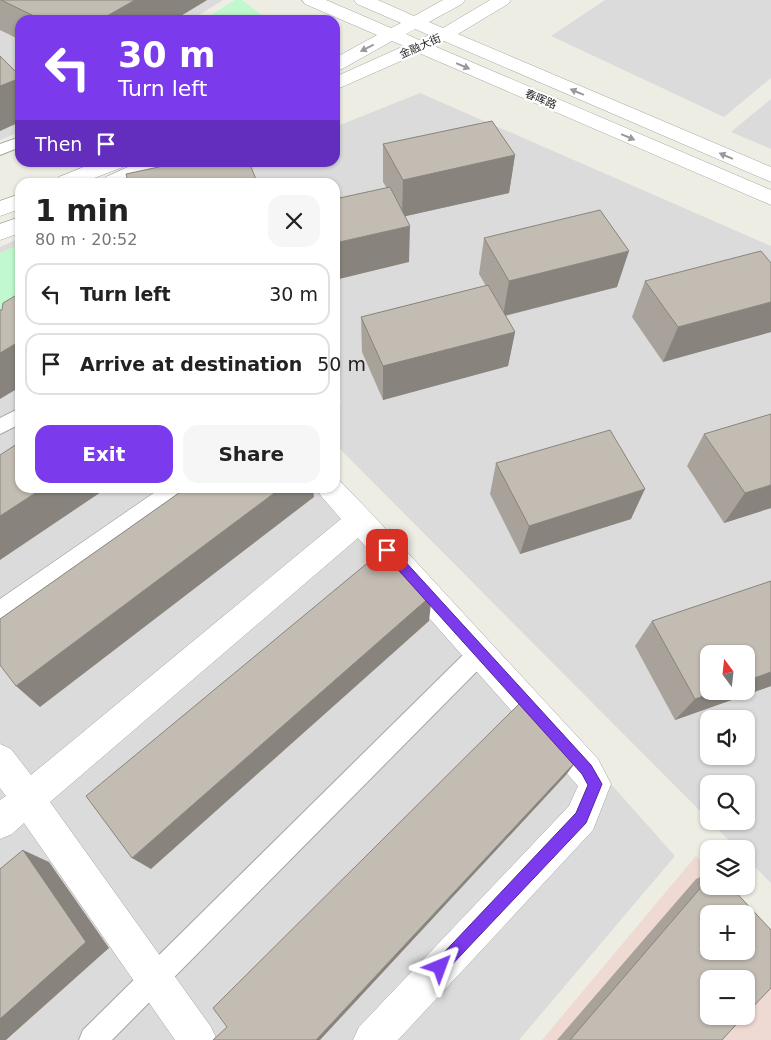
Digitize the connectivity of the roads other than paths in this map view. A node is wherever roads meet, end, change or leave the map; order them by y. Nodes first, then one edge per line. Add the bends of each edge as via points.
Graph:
1 (311, 0) edge
2 (363, 0) edge
3 (456, 0) edge
4 (502, 0) edge
5 (414, 22) junction
6 (392, 35) junction
7 (444, 35) junction
8 (418, 47) junction
9 (340, 62) edge
10 (340, 82) edge
11 (15, 143) edge
12 (0, 150) edge
13 (104, 167) edge
14 (147, 167) edge
15 (771, 176) edge
16 (76, 178) edge
17 (122, 178) edge
18 (771, 198) edge
19 (15, 203) edge
20 (0, 209) edge
21 (15, 226) edge
22 (0, 233) edge
23 (15, 418) edge
24 (0, 427) edge
25 (174, 493) edge
26 (335, 493) edge
27 (360, 520) junction
28 (0, 616) edge
29 (480, 653) junction
30 (0, 760) edge
31 (28, 798) junction
32 (0, 822) edge
33 (155, 978) junction
34 (93, 1040) edge
35 (198, 1040) edge
36 (372, 1040) edge

1 - 6 street, 春晖路
2 - 5 street, 春晖路
3 - 5 street, 金融大街
4 - 7 street, 金融大街
5 - 6 street, 金融大街
5 - 7 street, 春晖路
6 - 8 street, 春晖路
6 -> 9 street, 金融大街
7 - 8 street, 金融大街
15 -> 7 street, 春晖路
8 - 10 street, 金融大街
8 -> 18 street, 春晖路
11 - 12 lane
13 - 16 street
14 - 17 street
19 - 20 street
21 - 22 street
23 - 24 lane
25 - 28 street
26 - 27 street
27 - 29 street
27 - 31 street
29 - 33 lane
29 - 36 street via 595,784 581,818
30 - 31 street
31 - 32 street
31 - 33 street
33 - 34 lane
33 - 35 street

